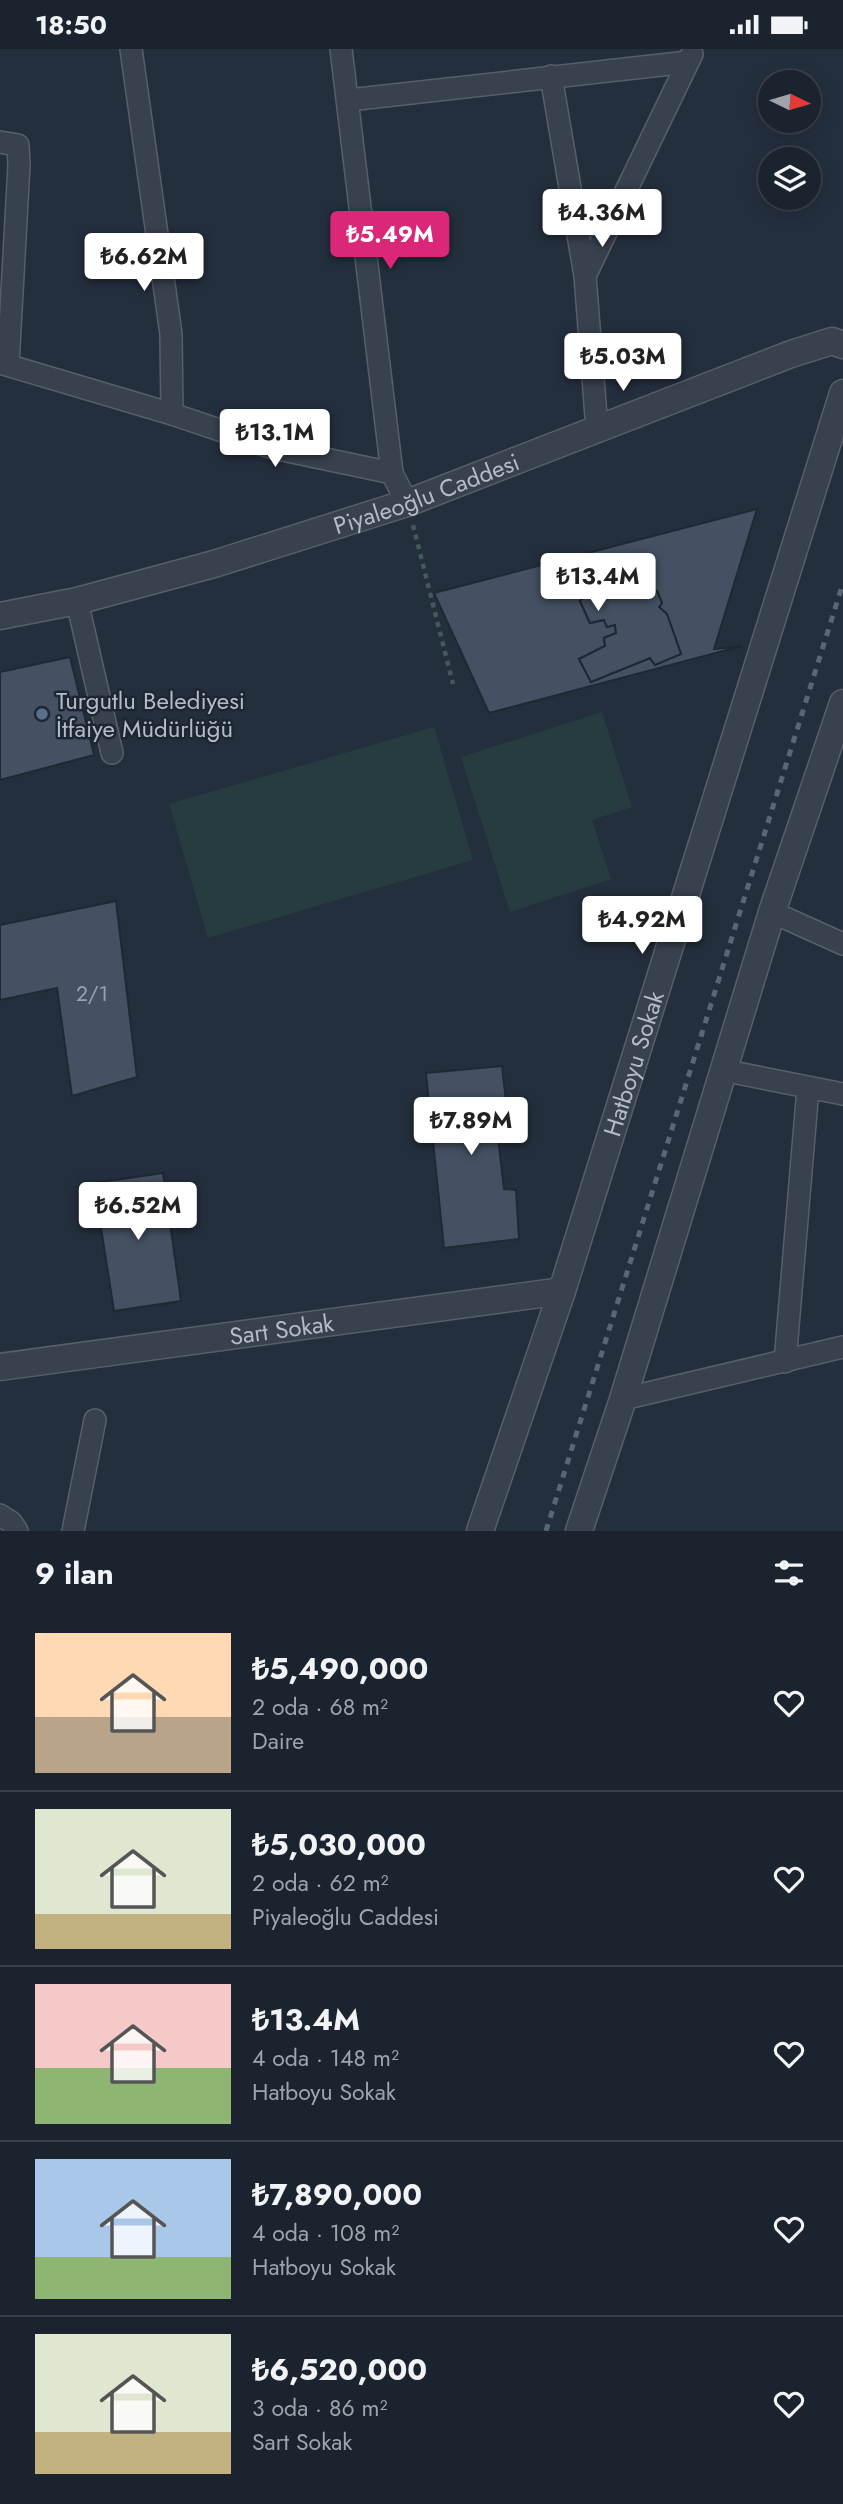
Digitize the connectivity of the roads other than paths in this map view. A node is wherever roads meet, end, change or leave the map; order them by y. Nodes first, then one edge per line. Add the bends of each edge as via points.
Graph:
1 (131, 49) edge
2 (341, 49) edge
3 (691, 55) edge
4 (551, 76) junction
5 (349, 100) junction
6 (0, 142) edge
7 (585, 276) junction
8 (843, 345) edge
9 (4, 364) edge
10 (843, 393) edge
11 (172, 414) junction
12 (597, 429) junction
13 (392, 473) junction
14 (407, 503) junction
15 (77, 601) junction
16 (0, 616) edge
17 (843, 703) edge
18 (113, 753) dead end
19 (772, 912) junction
20 (843, 944) edge
21 (722, 1070) junction
22 (808, 1089) junction
23 (843, 1094) edge
24 (562, 1291) junction
25 (843, 1347) edge
26 (785, 1362) junction
27 (0, 1367) edge
28 (623, 1399) junction
29 (95, 1420) dead end
30 (0, 1515) edge
31 (17, 1531) edge
32 (73, 1531) edge
33 (480, 1531) edge
34 (579, 1531) edge

1 - 11 street via 171,334
2 - 5 street
3 - 4 street
3 - 7 street
4 - 5 street
4 - 7 street
5 - 13 street
6 - 9 street via 18,145 19,165
7 - 12 street
8 - 12 street, Piyaleoğlu Caddesi via 832,341 791,354
9 - 11 street
10 - 24 street, Hatboyu Sokak
11 - 13 street via 273,447
12 - 14 street, Piyaleoğlu Caddesi
13 - 14 street
14 - 15 street, Piyaleoğlu Caddesi via 214,564
15 - 16 street, Piyaleoğlu Caddesi
15 - 18 street
17 - 19 street
19 - 20 street
19 - 21 street
21 - 22 street
21 - 28 street
22 - 23 street
22 - 26 street
24 - 27 street, Sart Sokak
24 - 33 street, Hatboyu Sokak
25 - 26 street
26 - 28 street
28 - 34 street
29 - 32 street
30 - 31 street

